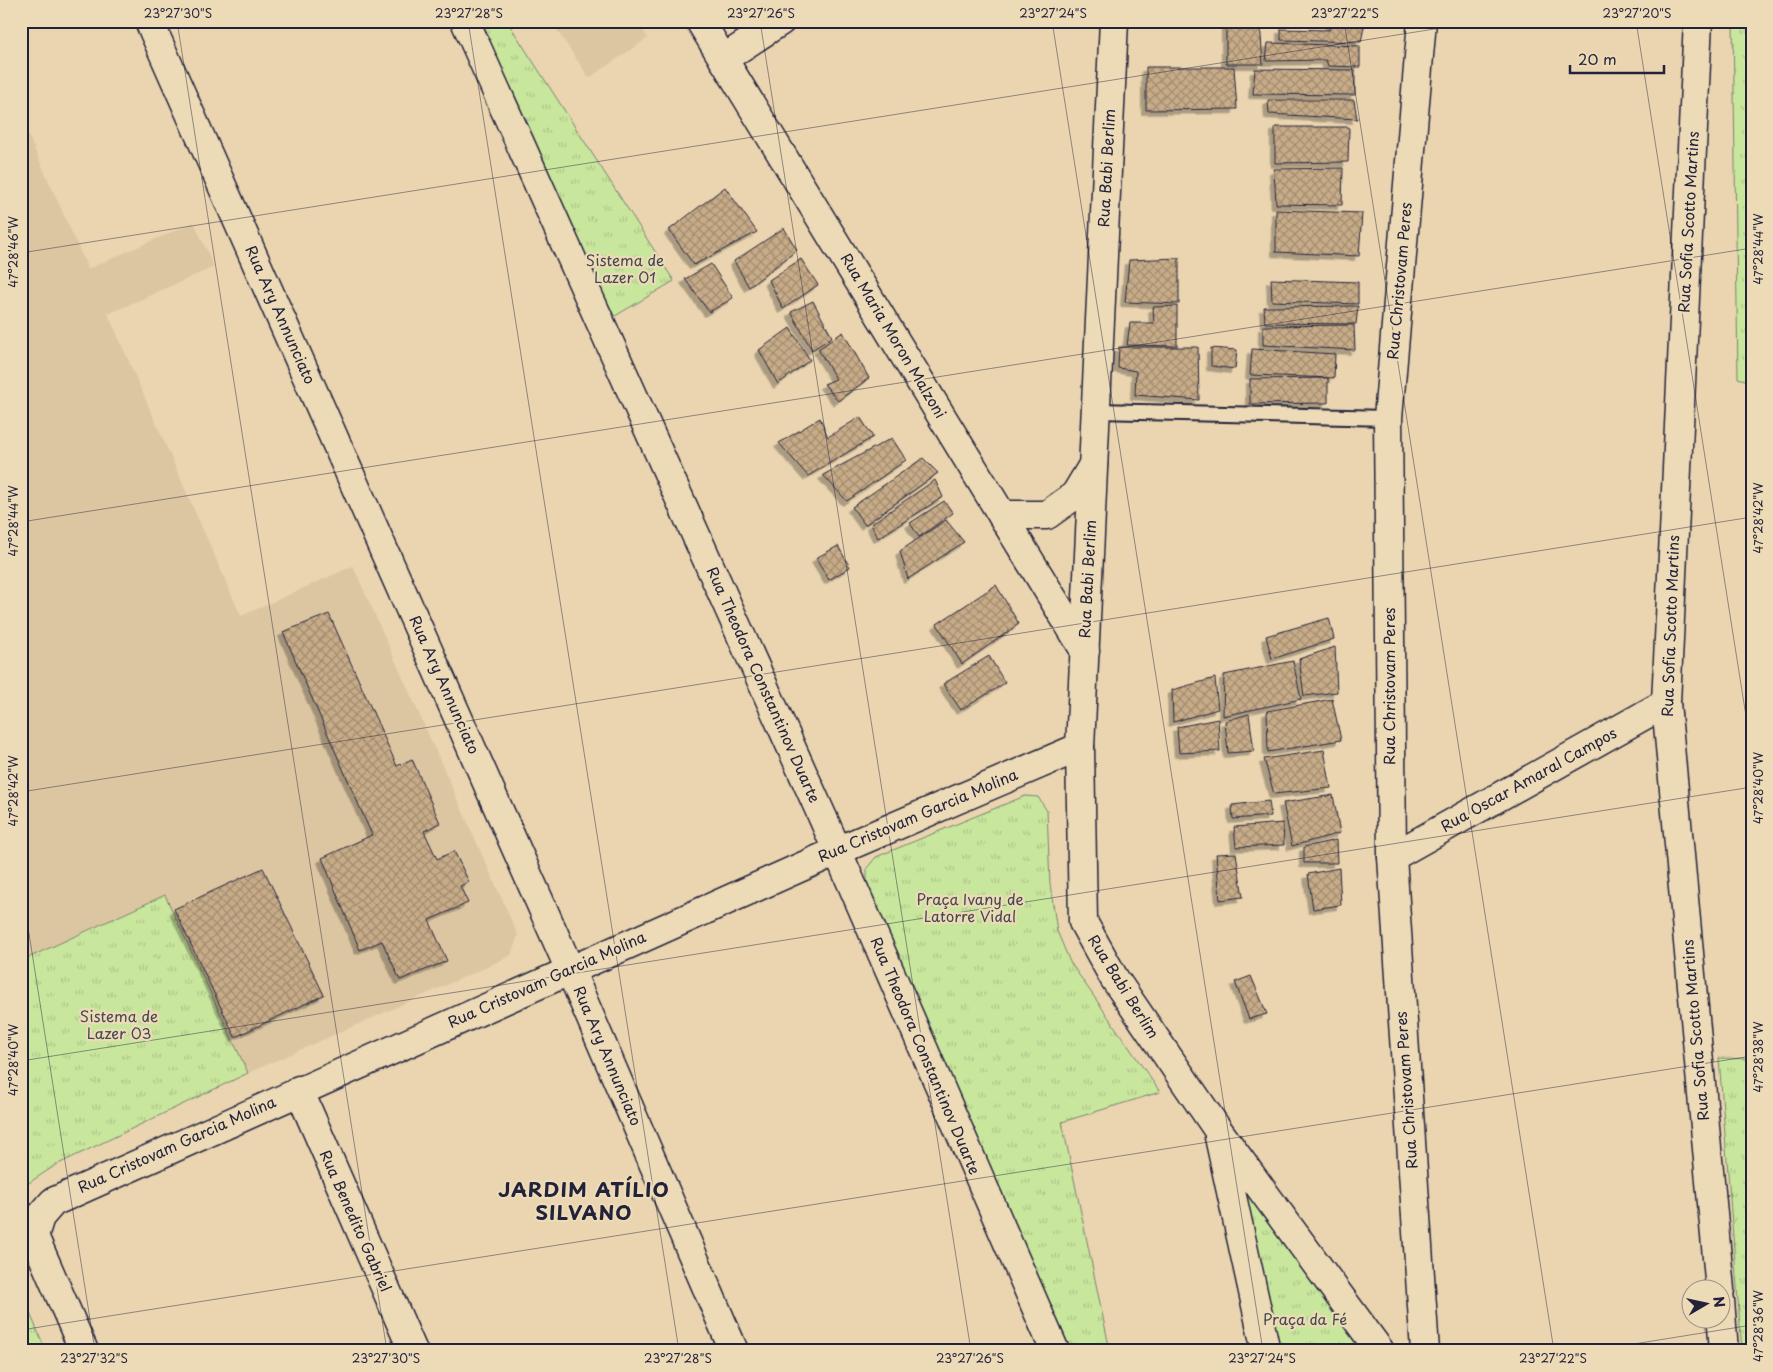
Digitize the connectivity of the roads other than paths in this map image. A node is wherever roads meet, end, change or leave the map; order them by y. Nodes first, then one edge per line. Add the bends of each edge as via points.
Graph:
1 (148, 21) edge
2 (465, 21) edge
3 (700, 21) edge
4 (781, 21) edge
5 (1114, 21) edge
6 (1422, 21) edge
7 (1698, 21) edge
8 (723, 59) junction
9 (1097, 411) junction
10 (1388, 418) junction
11 (1094, 464) junction
12 (1002, 515) junction
13 (1085, 651) junction
14 (1666, 703) junction
15 (1080, 747) junction
16 (836, 851) junction
17 (1392, 857) junction
18 (570, 970) junction
19 (299, 1090) junction
20 (1218, 1130) junction
21 (1719, 1280) edge
22 (1722, 1330) edge
23 (84, 1351) edge
24 (413, 1351) edge
25 (734, 1351) edge
26 (1055, 1351) edge
27 (1266, 1351) edge
28 (1380, 1351) edge
29 (1425, 1351) edge
30 (1724, 1351) edge

1 - 18 street, Rua Ary Annunciato
2 - 16 street, Rua Theodora Constantinov Duarte
3 - 8 street, Rua Maria Moron Malzoni
4 - 8 street
5 - 9 street, Rua Babi Berlim
6 - 10 street, Rua Christovam Peres
7 - 14 street, Rua Sofia Scotto Martins
8 - 12 street, Rua Maria Moron Malzoni
9 - 10 lane
9 - 11 street, Rua Babi Berlim
10 - 17 street, Rua Christovam Peres
11 - 12 street, Rua Babi Berlim via 1075,495 1047,515
11 - 13 street, Rua Babi Berlim
12 - 13 street, Rua Maria Moron Malzoni
13 - 15 street, Rua Babi Berlim
14 - 17 street, Rua Oscar Amaral Campos
14 - 21 street, Rua Sofia Scotto Martins
15 - 16 street, Rua Cristovam Garcia Molina
15 - 20 street, Rua Babi Berlim via 1083,922 1114,978
16 - 18 street, Rua Cristovam Garcia Molina
16 - 26 street, Rua Theodora Constantinov Duarte
17 - 29 street, Rua Christovam Peres
18 - 19 street, Rua Cristovam Garcia Molina
18 - 25 street, Rua Ary Annunciato
19 - 23 street, Rua Cristovam Garcia Molina via 53,1202 40,1217 34,1236
19 - 24 street, Rua Benedito Gabriel
20 - 27 street
20 - 28 street, Rua Babi Berlim
22 - 30 street

